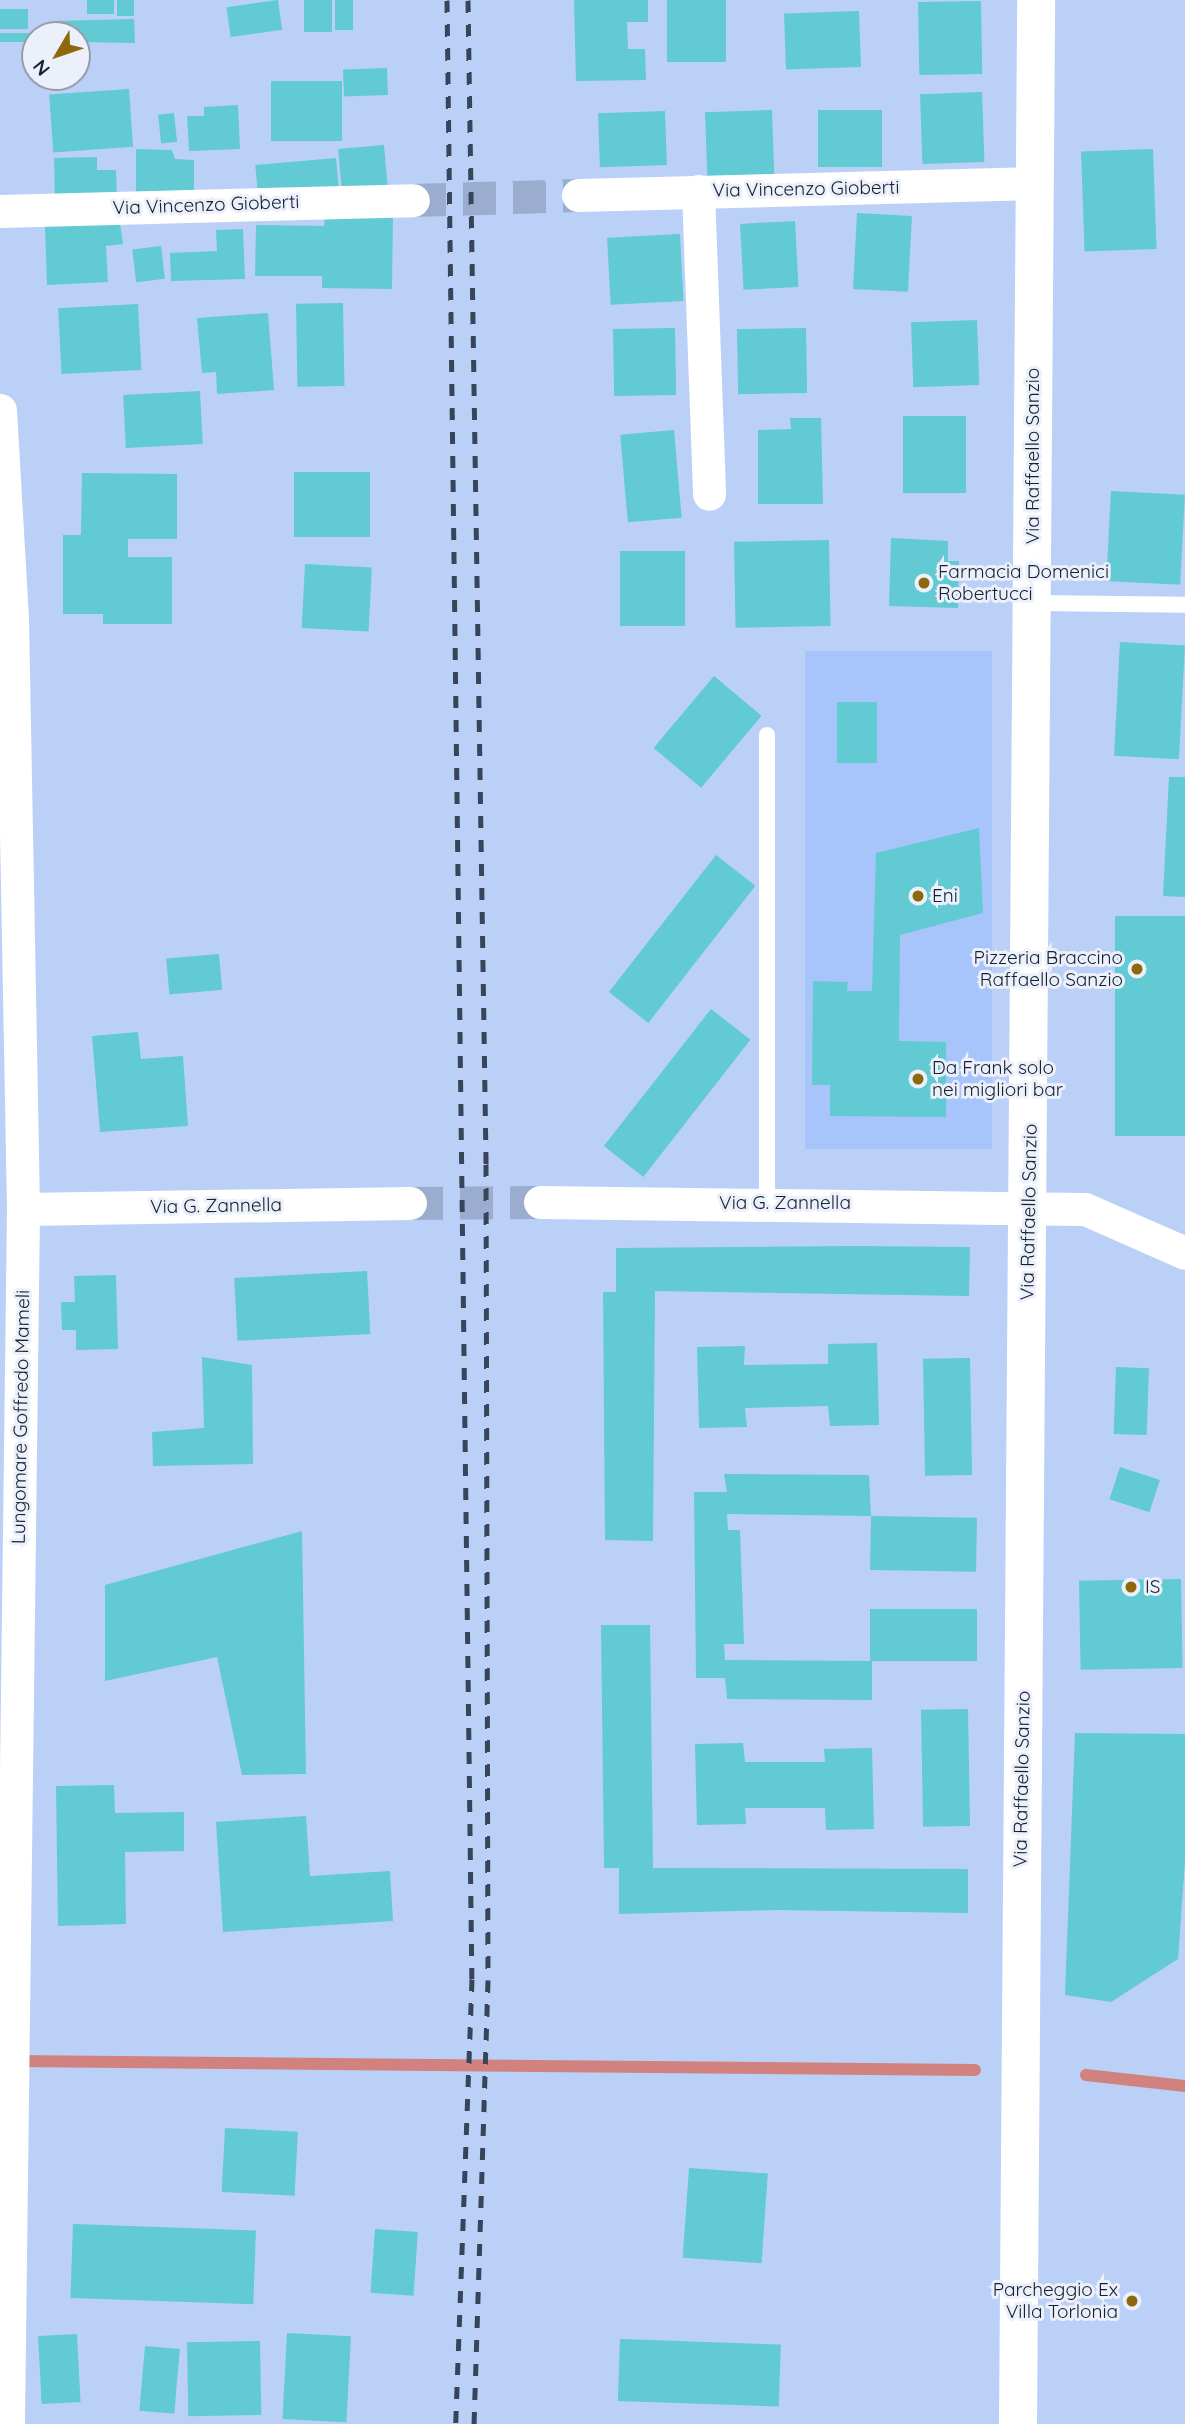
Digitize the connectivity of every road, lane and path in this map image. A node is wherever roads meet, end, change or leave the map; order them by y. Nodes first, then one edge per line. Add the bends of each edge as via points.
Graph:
1 (1036, 0) edge
2 (1034, 183) junction
3 (698, 191) junction
4 (579, 195) tunnel mouth
5 (413, 200) tunnel mouth
6 (0, 211) edge
7 (0, 410) edge
8 (709, 494) dead end
9 (1032, 603) junction
10 (1185, 604) edge
11 (766, 735) dead end
12 (540, 1202) tunnel mouth
13 (410, 1203) tunnel mouth
14 (767, 1203) junction
15 (1030, 1205) junction
16 (23, 1209) junction
17 (1185, 1252) edge
18 (8, 2424) edge
19 (1018, 2424) edge

1 - 2 main road, Via Raffaello Sanzio
2 - 3 street, Via Vincenzo Gioberti
2 - 9 main road, Via Raffaello Sanzio
3 - 4 street, Via Vincenzo Gioberti
3 - 8 street
5 - 6 street, Via Vincenzo Gioberti
7 - 16 street, Lungomare Goffredo Mameli via 12,618
9 - 10 lane
9 - 15 main road, Via Raffaello Sanzio
11 - 14 lane
12 - 14 street, Via G. Zannella
13 - 16 street, Via G. Zannella
14 - 15 street, Via G. Zannella
15 - 17 street, Via G. Zannella via 1085,1209
15 - 19 main road, Via Raffaello Sanzio
16 - 18 street, Lungomare Goffredo Mameli

